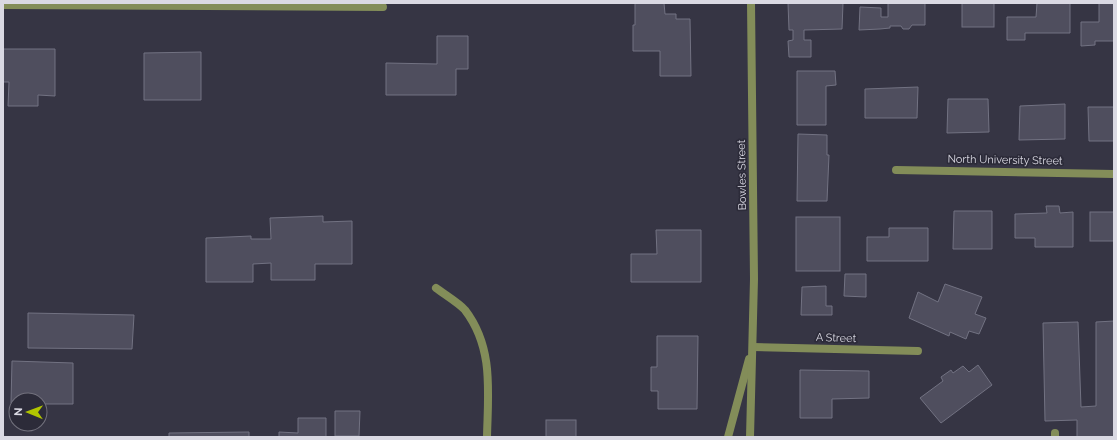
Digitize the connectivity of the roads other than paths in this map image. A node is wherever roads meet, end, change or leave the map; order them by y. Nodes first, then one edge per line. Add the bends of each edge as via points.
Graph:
1 (751, 3) edge
2 (3, 5) edge
3 (383, 7) dead end
4 (896, 170) dead end
5 (1114, 174) edge
6 (436, 288) dead end
7 (753, 347) junction
8 (918, 352) dead end
9 (487, 437) edge
10 (728, 437) edge
11 (750, 437) edge

1 - 7 street, Bowles Street
2 - 3 street
4 - 5 street, North University Street
6 - 9 street via 464,309 481,338 488,374
7 - 8 street, A Street
7 - 10 street, Bowles Street
7 - 11 street, Bowles Street

